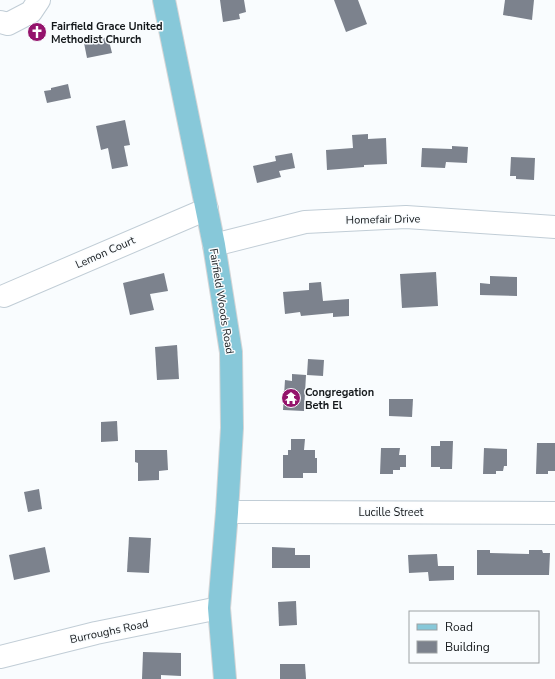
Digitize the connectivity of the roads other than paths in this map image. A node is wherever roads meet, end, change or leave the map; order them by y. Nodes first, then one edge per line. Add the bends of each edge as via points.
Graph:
1 (40, 0) edge
2 (164, 0) edge
3 (0, 22) edge
4 (207, 209) junction
5 (555, 227) edge
6 (214, 245) junction
7 (4, 296) dead end
8 (227, 512) junction
9 (555, 513) edge
10 (218, 608) junction
11 (0, 656) edge
12 (225, 679) edge

1 - 3 street via 31,12 8,24
2 - 4 main road, Fairfield Woods Road
4 - 6 main road, Fairfield Woods Road
4 - 7 street, Lemon Court
5 - 6 street, Homefair Drive via 406,217 305,222
6 - 8 main road, Fairfield Woods Road via 231,352 232,428
8 - 9 street, Lucille Street
8 - 10 main road, Fairfield Woods Road
10 - 11 street, Burroughs Road
10 - 12 main road, Fairfield Woods Road

